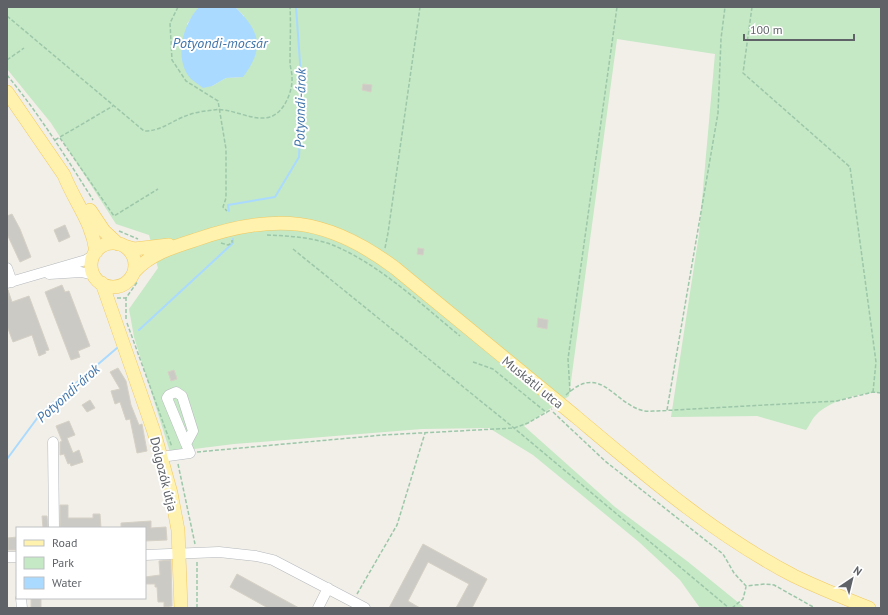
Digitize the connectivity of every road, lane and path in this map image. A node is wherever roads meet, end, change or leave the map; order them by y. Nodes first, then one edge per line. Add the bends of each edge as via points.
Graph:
1 (178, 7) edge
2 (290, 7) edge
3 (420, 7) edge
4 (617, 7) edge
5 (725, 7) edge
6 (752, 7) edge
7 (7, 16) edge
8 (24, 48) dead end
9 (7, 60) edge
10 (7, 74) edge
11 (7, 92) edge
12 (113, 106) junction
13 (220, 109) junction
14 (60, 138) junction
15 (55, 140) junction
16 (64, 175) junction
17 (158, 189) dead end
18 (96, 206) dead end
19 (228, 211) dead end
20 (115, 228) dead end
21 (267, 234) dead end
22 (232, 239) dead end
23 (218, 242) dead end
24 (181, 244) junction
25 (121, 245) junction
26 (142, 248) junction
27 (293, 249) dead end
28 (95, 253) junction
29 (379, 256) junction
30 (7, 268) edge
31 (36, 275) junction
32 (130, 277) junction
33 (98, 279) junction
34 (10, 283) edge
35 (117, 298) junction
36 (465, 340) dead end
37 (473, 362) dead end
38 (873, 392) junction
39 (881, 393) edge
40 (545, 405) dead end
41 (551, 410) junction
42 (667, 410) junction
43 (547, 413) junction
44 (514, 428) junction
45 (424, 433) junction
46 (53, 442) dead end
47 (188, 449) joint
48 (161, 457) junction
49 (54, 527) edge
50 (180, 554) junction
51 (146, 555) edge
52 (746, 586) junction
53 (328, 588) junction
54 (352, 601) junction
55 (181, 608) edge
56 (318, 608) edge
57 (364, 608) edge
58 (729, 608) edge
59 (732, 608) edge
60 (815, 608) edge
61 (869, 608) edge

1 - 13 path via 170,23 172,60 186,81 218,101
2 - 13 path via 292,78 284,106 270,117
3 - 29 path via 386,247
4 - 42 path via 568,359 570,392 592,382 602,384 628,404 643,411
5 - 42 path via 718,112
6 - 38 path via 743,73 850,167 876,362
7 - 12 path
8 - 9 path
10 - 15 path
11 - 16 main road
12 - 13 path via 144,130 154,131 185,116
12 - 14 path
13 - 19 path via 220,126 226,149 226,198 223,207
14 - 15 path
14 - 17 path via 114,216
15 - 18 path
16 - 25 main road via 72,182 104,231
16 - 28 main road via 88,220 93,233
20 - 26 path via 137,237
21 - 36 path via 306,238 353,254
22 - 23 path via 232,243 228,245
24 - 26 main road, Muskátli utca
24 - 29 main road, Muskátli utca via 235,228 287,222 323,229 342,236
24 - 32 main road, Muskátli utca via 148,259
25 - 26 main road, Muskátli utca via 134,249
25 - 28 main road via 106,245
25 - 32 main road via 134,257
27 - 44 path
28 - 31 street via 86,260
28 - 33 main road via 92,263
29 - 61 main road, Muskátli utca via 663,489 712,525 793,575
30 - 34 street
31 - 33 street via 81,272
31 - 34 street
32 - 33 main road via 116,287
32 - 35 main road
33 - 35 main road, Dolgozók útja
35 - 48 main road, Dolgozók útja via 124,345
37 - 43 path via 493,369
38 - 39 path
38 - 42 path via 837,401
40 - 41 path
41 - 43 path
41 - 52 path via 605,461 723,554 734,573
43 - 44 path via 528,424
44 - 45 path
44 - 58 path
45 - 47 path
45 - 54 path via 397,525
46 - 49 street
47 - 48 street
48 - 50 main road, Dolgozók útja via 171,493
50 - 51 street
50 - 53 street via 219,552 256,556 273,560
50 - 55 main road, Dolgozók útja
52 - 59 path via 743,599
52 - 60 path via 774,585
53 - 54 street
53 - 56 street
54 - 57 street

